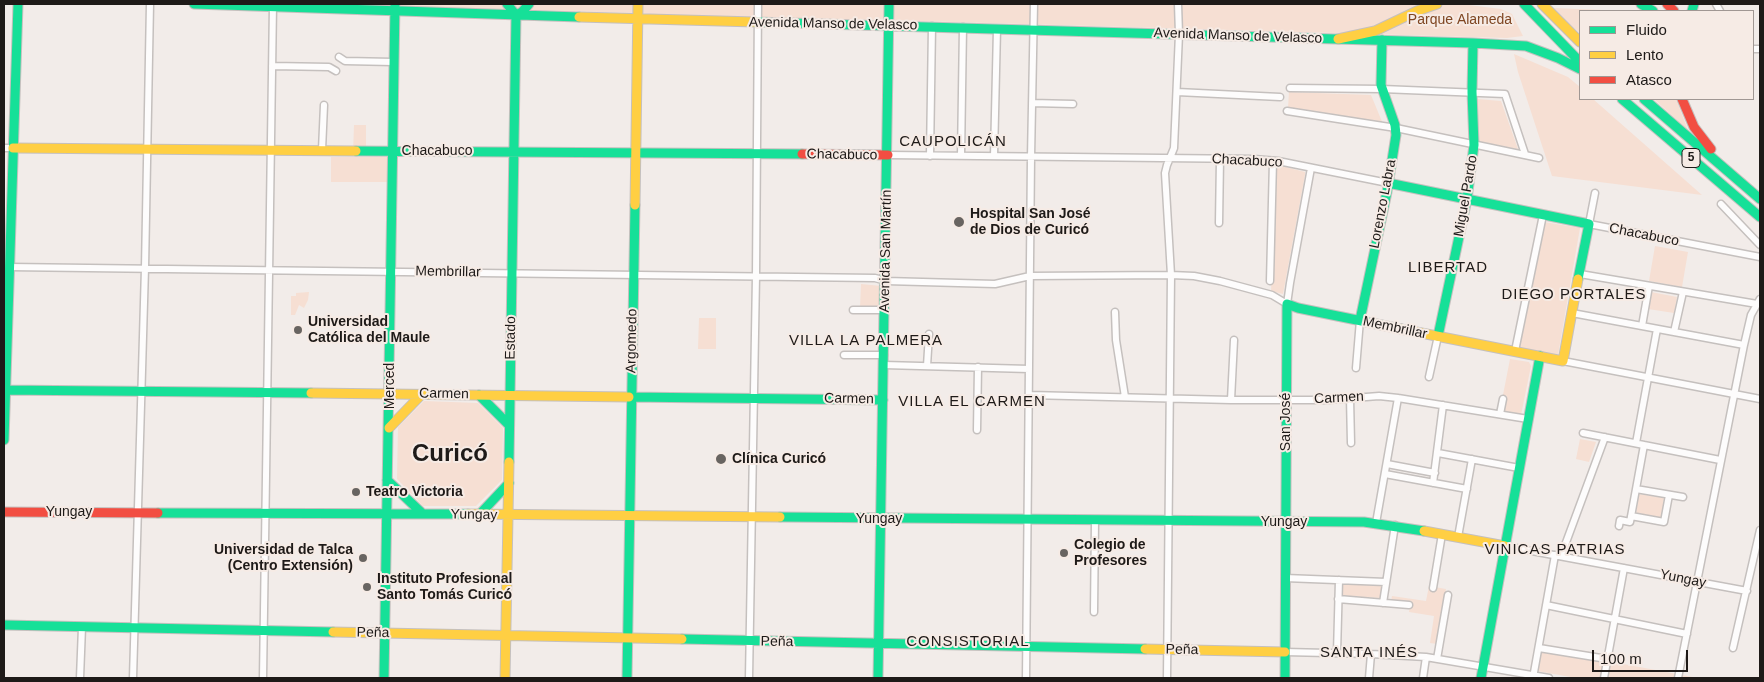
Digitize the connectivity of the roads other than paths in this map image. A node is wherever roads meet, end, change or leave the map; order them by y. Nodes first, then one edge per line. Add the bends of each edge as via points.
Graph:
1 (18, 4) edge
2 (150, 4) edge
3 (194, 4) edge
4 (507, 4) edge
5 (529, 4) edge
6 (638, 4) edge
7 (758, 4) edge
8 (890, 4) edge
9 (1034, 4) edge
10 (1178, 4) edge
11 (1437, 4) edge
12 (1542, 4) edge
13 (273, 5) edge
14 (394, 7) edge
15 (1527, 7) edge
16 (516, 15) junction
17 (638, 18) junction
18 (758, 22) junction
19 (889, 26) junction
20 (932, 26) junction
21 (963, 28) junction
22 (1382, 28) junction
23 (997, 29) junction
24 (1034, 30) junction
25 (1180, 34) junction
26 (1338, 39) junction
27 (1382, 40) junction
28 (1579, 41) edge
29 (1473, 43) junction
30 (339, 57) dead end
31 (1579, 61) edge
32 (393, 62) junction
33 (272, 66) junction
34 (1579, 69) edge
35 (336, 71) dead end
36 (1290, 88) dead end
37 (1382, 88) junction
38 (1177, 92) junction
39 (1472, 92) junction
40 (1280, 97) dead end
41 (1623, 100) edge
42 (1645, 100) edge
43 (1682, 100) edge
44 (1032, 103) junction
45 (1072, 104) dead end
46 (324, 105) dead end
47 (1287, 111) dead end
48 (1396, 128) junction
49 (1474, 144) junction
50 (8, 148) edge
51 (147, 149) junction
52 (270, 150) junction
53 (322, 150) junction
54 (392, 151) junction
55 (514, 152) junction
56 (636, 153) junction
57 (757, 154) junction
58 (1525, 154) junction
59 (888, 155) junction
60 (930, 156) junction
61 (961, 156) junction
62 (994, 156) junction
63 (1031, 157) junction
64 (1170, 158) junction
65 (1539, 158) dead end
66 (1220, 159) junction
67 (1273, 161) junction
68 (1311, 168) junction
69 (1727, 170) junction
70 (1388, 183) junction
71 (1595, 192) dead end
72 (1467, 199) junction
73 (1760, 199) edge
74 (1721, 204) dead end
75 (1543, 215) junction
76 (1760, 216) edge
77 (1219, 223) dead end
78 (1589, 224) junction
79 (1760, 245) edge
80 (1760, 257) edge
81 (9, 267) junction
82 (145, 268) junction
83 (269, 270) junction
84 (391, 271) junction
85 (512, 272) junction
86 (633, 274) junction
87 (1580, 274) junction
88 (1171, 275) junction
89 (756, 276) junction
90 (1030, 276) junction
91 (886, 281) junction
92 (1270, 281) dead end
93 (1649, 286) junction
94 (1683, 292) junction
95 (1758, 301) edge
96 (1288, 304) junction
97 (853, 310) dead end
98 (885, 310) junction
99 (1115, 312) dead end
100 (1572, 313) junction
101 (1360, 320) junction
102 (1642, 326) junction
103 (1657, 329) junction
104 (1674, 332) junction
105 (929, 334) dead end
106 (1438, 336) junction
107 (1234, 340) dead end
108 (1744, 345) junction
109 (1515, 351) junction
110 (844, 356) dead end
111 (1540, 356) junction
112 (884, 360) junction
113 (1563, 361) junction
114 (927, 366) junction
115 (978, 367) junction
116 (1356, 368) dead end
117 (1029, 369) junction
118 (1429, 377) dead end
119 (1648, 377) junction
120 (5, 390) edge
121 (141, 392) junction
122 (267, 392) junction
123 (389, 394) junction
124 (422, 394) junction
125 (1733, 394) junction
126 (478, 395) junction
127 (510, 395) junction
128 (1029, 395) junction
129 (632, 396) junction
130 (754, 398) junction
131 (1125, 398) junction
132 (1170, 398) junction
133 (1350, 398) junction
134 (1398, 398) junction
135 (1503, 399) dead end
136 (1760, 399) edge
137 (883, 400) junction
138 (1231, 400) junction
139 (1286, 400) junction
140 (1444, 405) junction
141 (1500, 414) junction
142 (1528, 418) junction
143 (510, 426) junction
144 (389, 428) junction
145 (977, 430) dead end
146 (1583, 433) dead end
147 (1605, 437) junction
148 (4, 440) edge
149 (1350, 443) dead end
150 (1640, 444) junction
151 (1438, 453) junction
152 (1472, 460) junction
153 (1720, 460) junction
154 (1387, 464) junction
155 (1519, 468) junction
156 (1435, 472) junction
157 (1385, 474) junction
158 (387, 480) junction
159 (509, 483) junction
160 (1433, 483) junction
161 (1636, 488) junction
162 (1467, 489) junction
163 (1669, 494) junction
164 (1683, 497) dead end
165 (4, 512) edge
166 (138, 512) junction
167 (265, 513) junction
168 (387, 514) junction
169 (423, 514) junction
170 (479, 514) junction
171 (508, 515) junction
172 (630, 516) junction
173 (1631, 516) junction
174 (752, 518) junction
175 (881, 519) junction
176 (1028, 520) junction
177 (1095, 521) junction
178 (1169, 521) junction
179 (1286, 522) junction
180 (1376, 523) junction
181 (1395, 525) junction
182 (1619, 526) dead end
183 (1760, 530) edge
184 (1442, 534) junction
185 (1458, 537) junction
186 (1759, 540) edge
187 (1505, 546) junction
188 (1558, 556) junction
189 (1624, 568) junction
190 (1285, 578) junction
191 (1339, 580) junction
192 (1386, 582) junction
193 (1697, 582) junction
194 (1433, 588) dead end
195 (1747, 591) junction
196 (1448, 595) dead end
197 (1338, 599) junction
198 (1383, 603) junction
199 (1409, 605) dead end
200 (1546, 605) junction
201 (1094, 612) dead end
202 (1614, 619) junction
203 (4, 625) edge
204 (82, 627) junction
205 (135, 628) junction
206 (264, 631) junction
207 (385, 634) junction
208 (1687, 634) junction
209 (506, 636) junction
210 (628, 639) junction
211 (750, 642) junction
212 (879, 644) junction
213 (1027, 647) junction
214 (1539, 648) junction
215 (1733, 648) dead end
216 (1168, 650) junction
217 (1285, 652) junction
218 (1338, 653) junction
219 (1370, 654) junction
220 (1426, 658) junction
221 (1437, 659) junction
222 (1607, 660) junction
223 (1483, 666) junction
224 (1534, 677) edge
225 (80, 678) edge
226 (133, 678) edge
227 (263, 678) edge
228 (384, 678) edge
229 (505, 678) edge
230 (627, 678) edge
231 (750, 678) edge
232 (878, 678) edge
233 (1026, 678) edge
234 (1167, 678) edge
235 (1285, 678) edge
236 (1369, 678) edge
237 (1423, 678) edge
238 (1480, 678) edge
239 (1550, 678) edge
240 (1604, 678) edge
241 (1678, 678) edge

1 - 50 main road
2 - 51 street
3 - 13 main road, Avenida Manso de Velasco
4 - 16 main road
5 - 16 main road
6 - 17 main road, Argomedo
7 - 18 street
8 - 19 main road, Avenida San Martín
9 - 24 street
10 - 25 street
11 - 22 main road
12 - 28 main road
13 - 14 main road, Avenida Manso de Velasco
13 - 33 street
14 - 16 main road, Avenida Manso de Velasco
14 - 32 main road, Merced
15 - 31 main road
16 - 17 main road, Avenida Manso de Velasco
16 - 55 main road, Estado
17 - 18 main road, Avenida Manso de Velasco
17 - 56 main road, Argomedo
18 - 19 main road, Avenida Manso de Velasco
18 - 57 street
19 - 20 main road, Avenida Manso de Velasco
19 - 59 main road, Avenida San Martín
20 - 21 main road, Avenida Manso de Velasco
20 - 60 street
21 - 23 main road, Avenida Manso de Velasco
21 - 61 street
22 - 26 main road
22 - 27 main road, Lorenzo Labra
23 - 24 main road, Avenida Manso de Velasco
23 - 62 street
24 - 25 main road, Avenida Manso de Velasco
24 - 44 street
25 - 26 main road, Avenida Manso de Velasco
25 - 38 street
26 - 27 main road, Avenida Manso de Velasco
27 - 29 main road, Avenida Manso de Velasco
27 - 37 main road, Lorenzo Labra
29 - 34 main road, Avenida Manso de Velasco via 1526,46
29 - 39 main road, Miguel Pardo
30 - 32 street via 345,61
32 - 54 main road, Merced
33 - 35 street via 329,67
33 - 52 street
36 - 37 street
37 - 39 street
37 - 48 main road, Lorenzo Labra
38 - 40 street
38 - 64 street via 1174,148
39 - 49 main road, Miguel Pardo
39 - 58 street via 1506,94
41 - 76 main road, 5
42 - 69 main road, 5
43 - 69 main road via 1694,127
44 - 45 street
44 - 63 street
46 - 53 street
47 - 48 street
48 - 49 street
48 - 70 main road, Lorenzo Labra
49 - 58 street
49 - 72 main road, Miguel Pardo
50 - 51 main road, Chacabuco
50 - 81 main road
51 - 52 main road, Chacabuco
51 - 82 street
52 - 53 main road, Chacabuco
52 - 83 street
53 - 54 main road, Chacabuco
54 - 55 main road, Chacabuco
54 - 84 main road, Merced
55 - 56 main road, Chacabuco
55 - 85 main road, Estado
56 - 57 main road, Chacabuco
56 - 86 main road, Argomedo
57 - 59 main road, Chacabuco
57 - 89 street
58 - 65 street
59 - 60 street, Chacabuco
59 - 91 main road, Avenida San Martín
60 - 61 street, Chacabuco
61 - 62 street, Chacabuco
62 - 63 street, Chacabuco
63 - 64 street, Chacabuco
63 - 90 street
64 - 66 street, Chacabuco
64 - 88 street via 1166,169 1166,191
66 - 67 street, Chacabuco
66 - 77 street
67 - 68 street, Chacabuco
67 - 92 street
68 - 70 street, Chacabuco
68 - 96 street, San José
69 - 73 main road, 5
70 - 72 main road, Chacabuco
70 - 101 main road, Lorenzo Labra
71 - 78 street
72 - 75 main road, Chacabuco
72 - 106 main road, Miguel Pardo
74 - 79 street
75 - 78 main road, Chacabuco
75 - 109 street
78 - 80 street, Chacabuco
78 - 87 main road
81 - 82 street, Membrillar
81 - 120 main road
82 - 83 street, Membrillar
82 - 121 street
83 - 84 street, Membrillar
83 - 122 street
84 - 85 street, Membrillar
84 - 123 main road, Merced
85 - 86 street, Membrillar
85 - 127 main road, Estado
86 - 89 street, Membrillar
86 - 129 main road, Argomedo
87 - 93 street
87 - 100 main road
88 - 90 street, Membrillar
88 - 96 street, Membrillar via 1220,281 1272,295
88 - 132 street
89 - 91 street, Membrillar via 878,278
89 - 130 street
90 - 91 street, Membrillar via 995,284
90 - 117 street
91 - 98 main road, Avenida San Martín
93 - 94 street
93 - 102 street
94 - 95 street
94 - 104 street
95 - 108 street via 1749,320
96 - 101 main road, Membrillar
96 - 139 main road, San José
97 - 98 street
98 - 112 main road, Avenida San Martín
99 - 131 street
100 - 102 street
100 - 113 main road
101 - 106 main road, Membrillar
101 - 116 street, Lorenzo Labra
102 - 103 street
103 - 104 street
103 - 119 street
104 - 108 street
105 - 114 street
106 - 109 main road, Membrillar
106 - 118 street, Miguel Pardo
107 - 138 street
108 - 125 street
109 - 111 main road, Membrillar
110 - 112 street
111 - 113 main road, Membrillar
111 - 142 main road
112 - 114 street
112 - 137 main road, Avenida San Martín
113 - 119 street, Membrillar
114 - 115 street
115 - 117 street
115 - 145 street
117 - 128 street
119 - 125 street, Membrillar
119 - 150 street
120 - 121 main road, Carmen
120 - 148 main road
121 - 122 main road, Carmen
121 - 166 street
122 - 123 main road, Carmen
122 - 167 street
123 - 124 main road, Carmen
123 - 144 main road, Merced
124 - 126 main road, Carmen
124 - 144 main road
125 - 136 street, Membrillar
125 - 153 street
126 - 127 main road, Carmen
126 - 143 main road
127 - 129 main road, Carmen
127 - 143 main road, Estado
128 - 131 street, Carmen
128 - 176 street
129 - 130 main road, Carmen
129 - 172 main road, Argomedo
130 - 137 main road, Carmen
130 - 174 street
131 - 132 street, Carmen
132 - 138 street, Carmen
132 - 178 street
133 - 134 street, Carmen
133 - 139 street, Carmen
133 - 149 street
134 - 140 street, Carmen
134 - 154 street
135 - 141 street
137 - 175 main road, Avenida San Martín
138 - 139 street, Carmen
139 - 179 main road, San José
140 - 141 street, Carmen
140 - 151 street
141 - 142 street, Carmen
142 - 155 main road
143 - 159 main road, Estado
144 - 158 main road, Merced
146 - 147 street
147 - 150 street
147 - 188 street
150 - 153 street
150 - 161 street
151 - 152 street
151 - 156 street
152 - 155 street
152 - 162 street
153 - 193 street
154 - 156 street
154 - 157 street
155 - 187 main road
156 - 160 street
157 - 160 street
157 - 180 street
158 - 168 main road, Merced
158 - 169 main road
159 - 170 main road
159 - 171 main road, Estado
160 - 162 street
161 - 163 street
161 - 173 street
162 - 185 street
163 - 164 street
163 - 173 street via 1664,522
165 - 166 main road, Yungay
166 - 167 main road, Yungay
166 - 205 street
167 - 168 main road, Yungay
167 - 206 street
168 - 169 main road, Yungay
168 - 207 main road, Merced
169 - 170 main road, Yungay
170 - 171 main road, Yungay
171 - 172 main road, Yungay
171 - 209 main road, Estado
172 - 174 main road, Yungay
172 - 210 main road, Argomedo
173 - 182 street via 1630,522 1620,520
174 - 175 main road, Yungay
174 - 211 street
175 - 176 main road, Yungay
175 - 212 main road, Avenida San Martín
176 - 177 main road, Yungay
176 - 213 street
177 - 178 main road, Yungay
177 - 201 street
178 - 179 main road, Yungay
178 - 216 street
179 - 180 main road, Yungay
179 - 190 main road, San José
180 - 181 main road, Yungay
181 - 184 main road, Yungay
181 - 192 street
183 - 186 street
184 - 185 main road, Yungay
184 - 194 street
185 - 187 main road, Yungay
186 - 195 street
187 - 188 street, Yungay
187 - 223 main road
188 - 189 street, Yungay
188 - 200 street
189 - 193 street, Yungay
189 - 202 street
190 - 191 street
190 - 217 main road, San José
191 - 192 street
191 - 197 street
192 - 198 street
193 - 195 street, Yungay
193 - 208 street
195 - 215 street
196 - 221 street
197 - 198 street
197 - 218 street
198 - 199 street
200 - 202 street
200 - 214 street
202 - 208 street
202 - 222 street
203 - 204 main road, Peña
204 - 205 main road, Peña
204 - 225 street
205 - 206 main road, Peña
205 - 226 street
206 - 207 main road, Peña
206 - 227 street
207 - 209 main road, Peña
207 - 228 main road, Merced
208 - 241 street
209 - 210 main road, Peña
209 - 229 main road, Estado
210 - 211 main road, Peña
210 - 230 main road, Argomedo
211 - 212 main road, Peña
211 - 231 street
212 - 213 main road, Peña
212 - 232 main road, Avenida San Martín
213 - 216 main road, Peña
213 - 233 street
214 - 222 street
214 - 224 street
216 - 217 main road, Peña
216 - 234 street
217 - 218 street, Peña
217 - 235 main road, San José
218 - 219 street, Peña
219 - 220 street, Peña
219 - 236 street
220 - 221 street, Peña
220 - 237 street
221 - 223 street, Peña
222 - 240 street
223 - 224 street, Peña
223 - 238 main road
224 - 239 street, Peña

